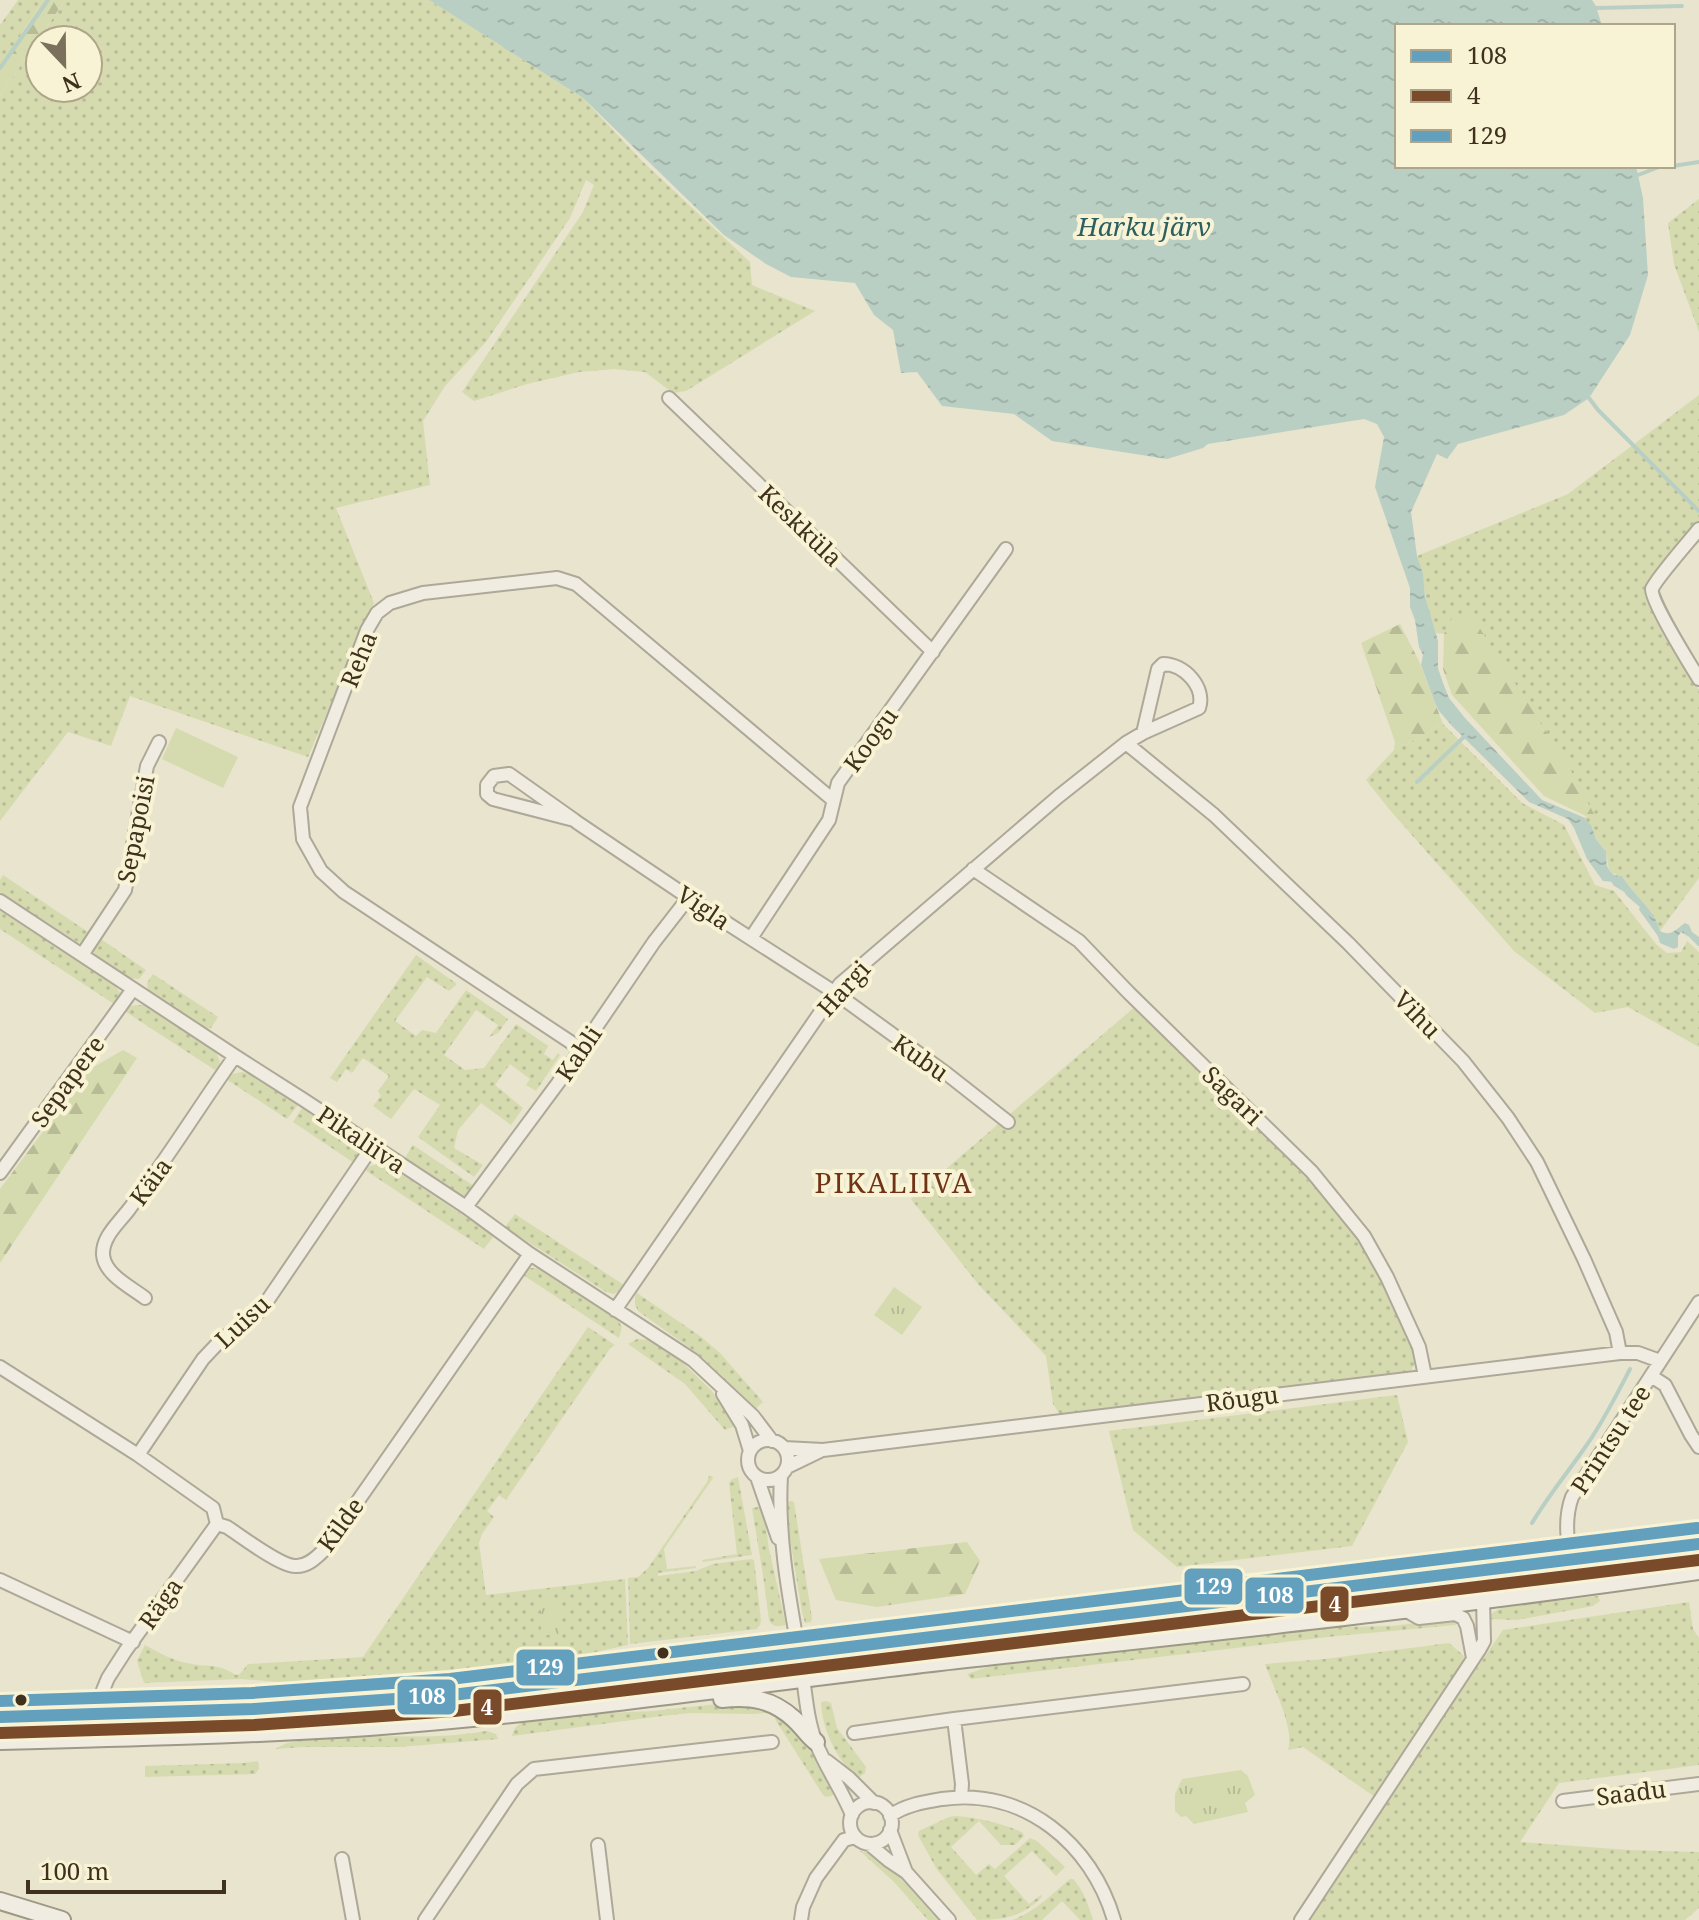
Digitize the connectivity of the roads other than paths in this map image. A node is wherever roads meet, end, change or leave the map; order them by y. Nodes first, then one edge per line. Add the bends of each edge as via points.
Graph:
1 (669, 398) dead end
2 (1699, 529) edge
3 (1006, 549) dead end
4 (933, 652) junction
5 (1699, 679) edge
6 (1143, 733) junction
7 (159, 742) dead end
8 (1126, 743) junction
9 (833, 800) junction
10 (574, 820) junction
11 (973, 869) junction
12 (689, 897) junction
13 (0, 901) edge
14 (751, 938) junction
15 (82, 955) junction
16 (133, 989) junction
17 (834, 992) junction
18 (581, 1049) junction
19 (235, 1056) junction
20 (1008, 1122) dead end
21 (372, 1147) junction
22 (0, 1173) edge
23 (466, 1207) junction
24 (530, 1254) junction
25 (145, 1298) dead end
26 (1699, 1302) edge
27 (615, 1310) junction
28 (1620, 1353) junction
29 (1660, 1361) junction
30 (0, 1367) edge
31 (1425, 1376) junction
32 (1651, 1376) junction
33 (718, 1385) junction
34 (772, 1441) junction
35 (1699, 1447) edge
36 (784, 1448) junction
37 (823, 1450) junction
38 (750, 1451) junction
39 (138, 1455) junction
40 (784, 1471) junction
41 (757, 1477) junction
42 (217, 1524) junction
43 (1699, 1544) edge
44 (784, 1556) junction
45 (1572, 1560) junction
46 (1699, 1571) edge
47 (0, 1580) edge
48 (1578, 1589) junction
49 (1483, 1600) junction
50 (1405, 1610) junction
51 (1346, 1617) junction
52 (133, 1642) junction
53 (799, 1654) junction
54 (1473, 1658) junction
55 (803, 1678) junction
56 (1243, 1684) dead end
57 (690, 1693) junction
58 (101, 1714) junction
59 (0, 1717) edge
60 (954, 1719) junction
61 (854, 1733) dead end
62 (99, 1738) junction
63 (0, 1741) edge
64 (772, 1742) dead end
65 (816, 1742) junction
66 (824, 1759) junction
67 (1699, 1784) edge
68 (961, 1797) junction
69 (1563, 1801) dead end
70 (874, 1803) junction
71 (852, 1815) junction
72 (890, 1816) junction
73 (890, 1830) junction
74 (855, 1837) junction
75 (869, 1844) junction
76 (598, 1845) dead end
77 (342, 1859) dead end
78 (906, 1872) junction
79 (0, 1901) edge
80 (62, 1920) edge
81 (353, 1920) edge
82 (425, 1920) edge
83 (607, 1920) edge
84 (801, 1920) edge
85 (949, 1920) edge
86 (1114, 1920) edge
87 (1301, 1920) edge

1 - 4 street, Keskküla
2 - 5 street via 1652,594
3 - 4 street, Koogu
4 - 9 street, Koogu via 838,783
6 - 6 street, Hargi via 1199,708 1200,690 1172,664 1158,669
6 - 8 street, Hargi
7 - 15 street, Sepapoisi via 147,766 125,890
8 - 11 street, Hargi
8 - 28 street, Vihu via 1214,815 1463,1061 1537,1162 1611,1320
9 - 14 street, Koogu via 829,820
9 - 18 street, Reha via 576,584 557,578 423,593 377,613 300,807 303,839 321,871 344,892
10 - 10 street, Vigla via 493,799 487,785 494,776 509,774
10 - 12 street, Vigla
11 - 17 street, Hargi
11 - 31 street, Sagari via 1079,941 1312,1172 1364,1236 1387,1277 1419,1347
12 - 14 street, Vigla
12 - 18 street, Kabli
13 - 15 street, Pikaliiva
14 - 17 street, Vigla
15 - 16 street, Pikaliiva
16 - 19 street, Pikaliiva
16 - 22 street, Sepapere
17 - 20 street, Kubu
17 - 27 street, Hargi
18 - 23 street, Kabli
19 - 21 street, Pikaliiva
19 - 25 street, Käia via 106,1241 105,1265
21 - 23 street, Pikaliiva
21 - 39 street, Luisu via 261,1310 203,1359
23 - 24 street, Pikaliiva
24 - 27 street, Pikaliiva
24 - 42 street, Kilde via 313,1561 297,1567 284,1564
26 - 29 street, Printsu tee
27 - 33 street, Pikaliiva via 693,1360
28 - 29 street, Rõugu
28 - 31 street, Rõugu
29 - 32 street, Printsu tee
30 - 39 street, Kilde
31 - 37 street, Rõugu
32 - 35 street via 1665,1385
32 - 45 street, Printsu tee via 1572,1497 1567,1537
33 - 34 street, Pikaliiva
33 - 38 street, Pikaliiva via 742,1425
34 - 36 street, Pikaliiva
34 - 38 street via 760,1442
36 - 37 street, Rõugu
36 - 40 street, Pikaliiva
37 - 40 street, Rõugu
38 - 41 street, Pikaliiva via 749,1467
39 - 42 street, Kilde via 213,1508
40 - 41 street via 769,1480
40 - 44 street, Pikaliiva via 779,1501
41 - 44 street, Pikaliiva
42 - 52 street, Räga
43 - 45 main road
44 - 53 street, Pikaliiva
45 - 48 street, Printsu tee
45 - 51 main road via 1552,1578 1394,1599
45 - 53 main road
46 - 48 main road
47 - 52 street, Räga
48 - 49 main road
49 - 50 main road
49 - 54 street via 1484,1641
50 - 51 main road
50 - 54 street via 1419,1618 1463,1618
51 - 55 main road
52 - 58 street via 108,1678
53 - 55 street, Pikaliiva
53 - 58 main road via 452,1695
54 - 87 street
55 - 57 main road
55 - 65 street, Pikaliiva
56 - 60 street
57 - 62 main road via 369,1727
57 - 65 main road via 706,1700 765,1700
58 - 59 main road
58 - 62 street
60 - 61 street
60 - 68 street
62 - 63 main road
64 - 82 street via 534,1769 517,1784
65 - 66 street, Pikaliiva
66 - 70 street, Pikaliiva
66 - 71 street, Pikaliiva
67 - 69 street, Saadu
68 - 72 street via 913,1805
68 - 86 street via 1022,1811 1062,1835 1103,1889
70 - 71 street via 861,1805
70 - 72 street
71 - 74 street
72 - 73 street
73 - 75 street via 882,1841
73 - 78 street
74 - 75 street
74 - 84 street via 844,1840 816,1878
75 - 78 street
76 - 83 street
77 - 81 street
78 - 85 street
79 - 80 main road

